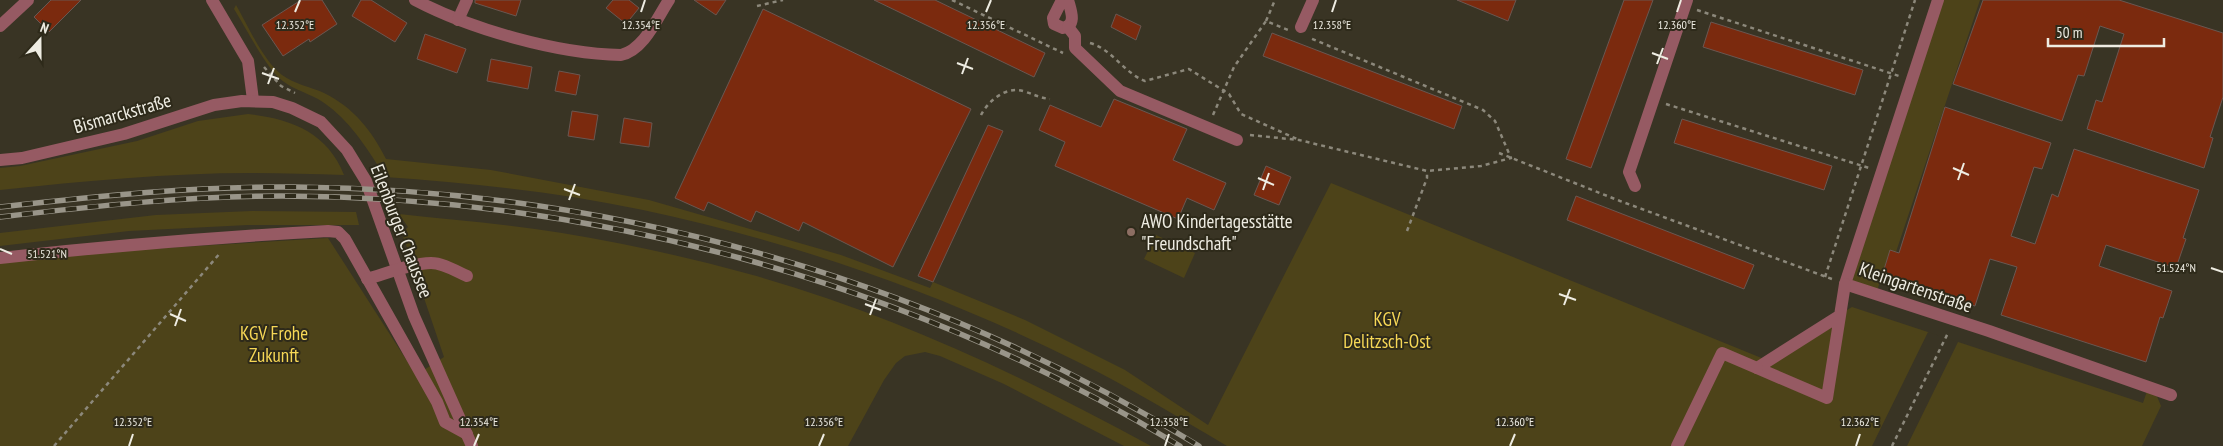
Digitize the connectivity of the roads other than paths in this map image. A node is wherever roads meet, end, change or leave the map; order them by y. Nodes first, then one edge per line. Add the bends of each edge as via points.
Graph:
1 (28, 0) edge
2 (212, 0) edge
3 (415, 0) edge
4 (466, 0) edge
5 (669, 0) edge
6 (1062, 0) edge
7 (1068, 0) edge
8 (1313, 0) edge
9 (1938, 0) edge
10 (1686, 3) edge
11 (458, 20) junction
12 (0, 26) edge
13 (1068, 27) junction
14 (1296, 29) road end
15 (253, 100) junction
16 (1237, 140) road end
17 (0, 160) edge
18 (1635, 186) dead end
19 (0, 258) edge
20 (398, 271) junction
21 (467, 276) dead end
22 (367, 280) junction
23 (1846, 284) junction
24 (1839, 316) junction
25 (1757, 368) junction
26 (2171, 395) dead end
27 (470, 440) edge
28 (1677, 446) edge

1 - 12 street
2 - 15 street via 248,61
3 - 11 street
4 - 11 street
5 - 11 street via 630,53 608,55 549,45
6 - 13 street via 1053,18 1054,24 1058,28
7 - 13 street via 1072,16
8 - 14 street
9 - 23 street, Kleingartenstraße
10 - 18 street via 1629,172
13 - 16 street via 1075,36 1072,52 1120,91
15 - 17 street, Bismarckstraße via 214,105 124,134 22,158
15 - 20 street, Eilenburger Chaussee via 273,102 307,114 321,122 343,144 366,181
19 - 22 street via 234,236 338,232
20 - 21 street via 432,263
20 - 22 street
20 - 27 street, Eilenburger Chaussee via 414,316
22 - 27 street via 437,402 445,422
23 - 24 street
23 - 26 street, Kleingartenstraße
24 - 25 street
24 - 25 street via 1827,398
25 - 28 street via 1722,353

